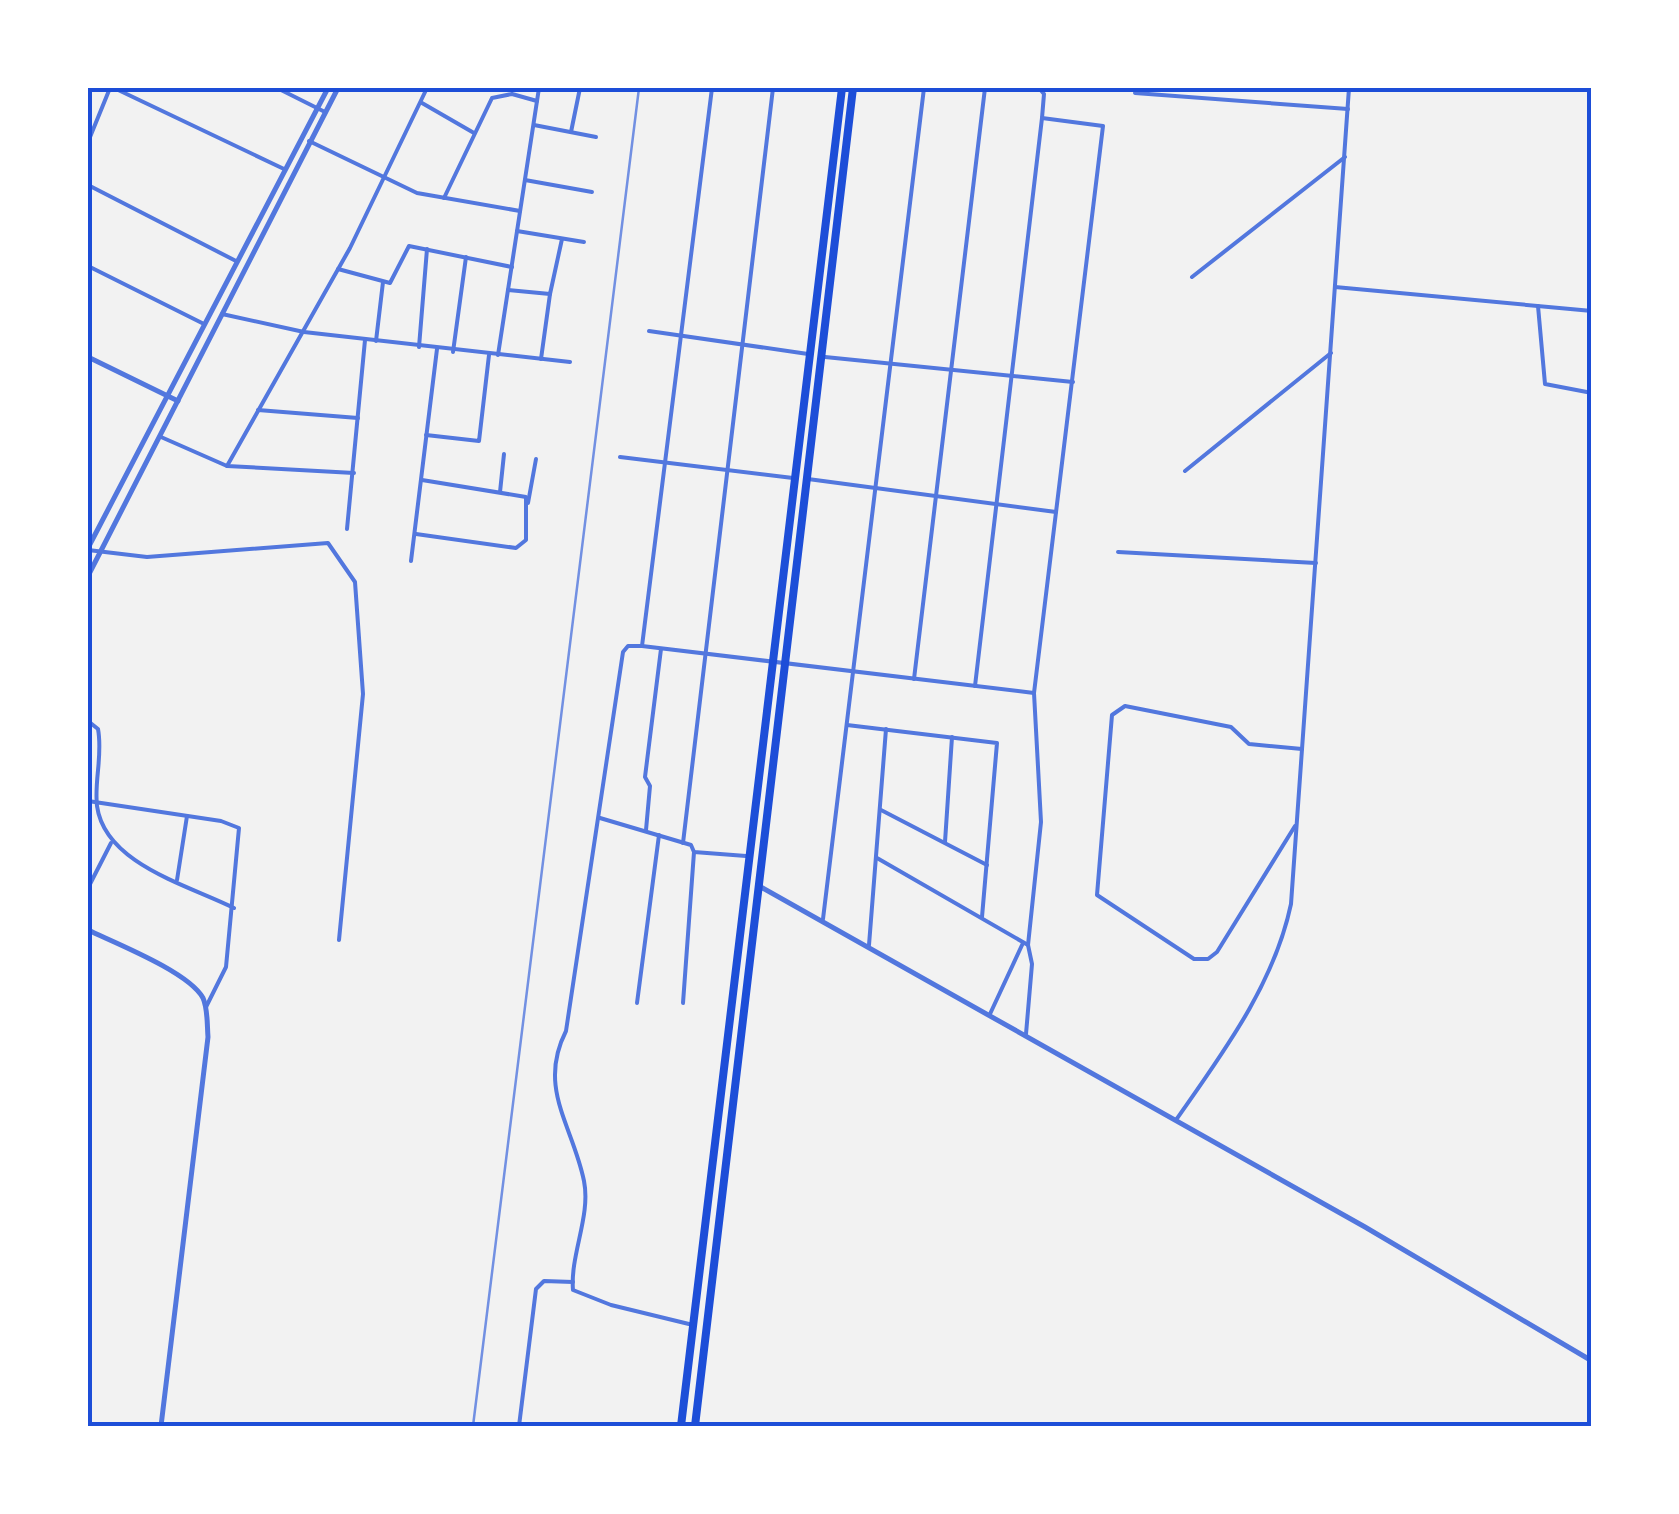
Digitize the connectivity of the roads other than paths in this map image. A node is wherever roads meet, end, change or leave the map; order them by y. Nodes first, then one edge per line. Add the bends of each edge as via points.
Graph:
1 (113, 88) edge
2 (277, 88) edge
3 (328, 88) edge
4 (338, 88) edge
5 (427, 88) edge
6 (540, 88) edge
7 (580, 88) edge
8 (712, 88) edge
9 (773, 88) edge
10 (842, 88) edge
11 (852, 88) edge
12 (924, 88) edge
13 (984, 88) edge
14 (1039, 88) edge
15 (1349, 88) edge
16 (1135, 94) dead end
17 (537, 101) junction
18 (421, 102) junction
19 (318, 108) junction
20 (1348, 109) junction
21 (325, 112) junction
22 (1042, 118) junction
23 (534, 125) junction
24 (572, 132) junction
25 (474, 133) junction
26 (302, 137) junction
27 (596, 137) dead end
28 (88, 142) edge
29 (310, 142) junction
30 (1345, 157) junction
31 (285, 170) junction
32 (386, 178) junction
33 (525, 180) junction
34 (88, 185) edge
35 (592, 192) dead end
36 (444, 198) junction
37 (520, 211) junction
38 (517, 230) junction
39 (562, 238) junction
40 (584, 242) dead end
41 (427, 249) junction
42 (466, 258) junction
43 (236, 261) junction
44 (88, 266) edge
45 (512, 267) junction
46 (338, 269) junction
47 (1192, 278) dead end
48 (383, 281) junction
49 (1336, 287) junction
50 (508, 290) junction
51 (550, 294) junction
52 (1538, 306) junction
53 (1592, 311) edge
54 (222, 314) junction
55 (204, 324) junction
56 (650, 330) dead end
57 (304, 332) junction
58 (682, 338) junction
59 (365, 340) junction
60 (376, 342) junction
61 (419, 347) junction
62 (742, 347) junction
63 (438, 350) junction
64 (453, 352) junction
65 (1331, 352) junction
66 (490, 355) junction
67 (815, 355) junction
68 (498, 356) junction
69 (88, 357) edge
70 (541, 359) junction
71 (570, 362) dead end
72 (890, 365) junction
73 (954, 370) junction
74 (1011, 377) junction
75 (1073, 382) junction
76 (1592, 393) edge
77 (168, 396) junction
78 (178, 401) junction
79 (258, 410) junction
80 (358, 418) junction
81 (426, 435) junction
82 (161, 437) junction
83 (504, 454) dead end
84 (620, 457) dead end
85 (536, 459) dead end
86 (666, 463) junction
87 (227, 466) junction
88 (726, 471) junction
89 (1186, 471) dead end
90 (354, 473) junction
91 (793, 478) junction
92 (805, 479) junction
93 (422, 480) junction
94 (876, 488) junction
95 (500, 492) junction
96 (935, 496) junction
97 (528, 503) junction
98 (997, 504) junction
99 (1058, 512) junction
100 (347, 529) dead end
101 (416, 534) junction
102 (88, 549) edge
103 (100, 552) junction
104 (1118, 552) dead end
105 (411, 560) dead end
106 (1316, 563) junction
107 (88, 576) edge
108 (642, 646) junction
109 (661, 649) junction
110 (704, 654) junction
111 (771, 663) junction
112 (782, 664) junction
113 (852, 672) junction
114 (914, 679) junction
115 (975, 686) junction
116 (1034, 693) junction
117 (88, 721) edge
118 (847, 725) junction
119 (886, 729) junction
120 (952, 737) junction
121 (1302, 749) junction
122 (88, 800) edge
123 (96, 802) junction
124 (881, 810) junction
125 (187, 816) junction
126 (600, 818) junction
127 (1297, 822) junction
128 (646, 830) junction
129 (660, 835) junction
130 (111, 842) junction
131 (683, 843) junction
132 (945, 843) junction
133 (694, 852) junction
134 (746, 856) junction
135 (878, 858) junction
136 (989, 866) junction
137 (177, 880) junction
138 (756, 884) junction
139 (88, 888) edge
140 (234, 908) junction
141 (823, 918) junction
142 (982, 918) junction
143 (88, 930) edge
144 (339, 940) dead end
145 (1026, 944) junction
146 (869, 945) junction
147 (637, 1003) dead end
148 (683, 1003) dead end
149 (206, 1007) junction
150 (990, 1014) junction
151 (1026, 1034) junction
152 (1176, 1120) junction
153 (572, 1282) junction
154 (693, 1325) junction
155 (1592, 1362) edge
156 (161, 1426) edge
157 (520, 1426) edge
158 (680, 1426) edge
159 (695, 1426) edge

1 - 28 street
1 - 31 street
2 - 19 street
3 - 19 street
4 - 21 street
5 - 18 street
6 - 17 street
7 - 24 street
8 - 58 street
9 - 62 street
10 - 67 highway
11 - 67 highway
12 - 72 street
13 - 73 street
14 - 22 street
15 - 20 street
16 - 20 street
17 - 23 street
17 - 25 street via 497,95
18 - 25 street
18 - 32 street
19 - 21 street
19 - 26 street
20 - 30 street
21 - 29 street
22 - 74 street
22 - 75 street via 1103,126
23 - 24 street
23 - 33 street
24 - 27 street
25 - 36 street
26 - 29 street
26 - 31 street
29 - 32 street
29 - 54 street
30 - 47 street
30 - 49 street
31 - 43 street
32 - 36 street
32 - 46 street
33 - 35 street
33 - 37 street
34 - 43 street
36 - 37 street
37 - 38 street
38 - 39 street
38 - 45 street
39 - 40 street
39 - 51 street
41 - 42 street
41 - 48 street via 409,246 390,283
41 - 61 street
42 - 45 street
42 - 64 street
43 - 55 street
44 - 55 street
45 - 50 street
46 - 48 street
46 - 57 street
48 - 60 street
49 - 52 street
49 - 65 street
50 - 51 street
50 - 68 street
51 - 70 street
52 - 53 street
52 - 76 street via 1545,384
54 - 57 street
54 - 78 street
55 - 77 street
56 - 58 street
57 - 59 street
57 - 79 street
58 - 62 street
58 - 86 street
59 - 60 street
59 - 80 street
60 - 61 street
61 - 63 street
62 - 67 street
62 - 88 street
63 - 64 street
63 - 81 street
64 - 66 street
65 - 89 street
65 - 106 street
66 - 68 street
66 - 81 street via 479,441
67 - 72 street
67 - 91 highway
67 - 92 highway
68 - 70 street
69 - 77 street
70 - 71 street
72 - 73 street
72 - 94 street
73 - 74 street
73 - 96 street
74 - 75 street
74 - 98 street
75 - 99 street
77 - 78 street
77 - 102 street
78 - 82 street
79 - 80 street
79 - 87 street
80 - 90 street
81 - 93 street
82 - 87 street
82 - 103 street
83 - 95 street
84 - 86 street
85 - 97 street
86 - 88 street
86 - 108 street
87 - 90 street
88 - 91 street
88 - 110 street
90 - 100 street
91 - 92 street
91 - 111 highway
92 - 94 street
92 - 112 highway
93 - 95 street
93 - 101 street
94 - 96 street
94 - 113 street
95 - 97 street
96 - 98 street
96 - 114 street
97 - 101 street via 523,546
98 - 99 street
98 - 115 street
99 - 116 street
101 - 105 street
102 - 103 street
103 - 107 street
103 - 144 street via 147,556 328,543 355,582 363,694
104 - 106 street
106 - 121 street
108 - 109 street
108 - 126 street via 622,652
109 - 110 street
109 - 128 street via 645,777
110 - 111 street
110 - 131 street
111 - 112 street
111 - 134 highway
112 - 113 street
112 - 138 highway
113 - 114 street
113 - 118 street
114 - 115 street
115 - 116 street
116 - 145 street via 1040,822
117 - 123 street via 100,742
118 - 119 street
118 - 141 street
119 - 120 street
119 - 124 street
120 - 132 street
120 - 136 street via 992,741 999,748
121 - 127 street
121 - 127 street via 1249,744 1231,727 1117,709 1097,895 1194,959 1208,959
122 - 123 street
123 - 125 street
123 - 130 street
124 - 132 street
124 - 135 street
125 - 137 street
125 - 140 street via 239,828
126 - 128 street
126 - 153 street via 566,1031 553,1073 554,1096 584,1180
127 - 152 street via 1291,904 1273,963
128 - 129 street
129 - 131 street
129 - 147 street
130 - 137 street
130 - 139 street
131 - 133 street
132 - 136 street
133 - 134 street
133 - 148 street
134 - 154 highway
135 - 142 street
135 - 146 street
136 - 142 street
137 - 140 street
138 - 141 street
138 - 159 highway
140 - 149 street via 226,966
141 - 146 street
142 - 145 street
143 - 149 street via 186,981
145 - 150 street
145 - 151 street via 1032,964
146 - 150 street
149 - 156 street via 208,1037
150 - 151 street
151 - 152 street
152 - 155 street
153 - 154 street via 580,1296
153 - 157 street via 544,1281 536,1290
154 - 158 highway

